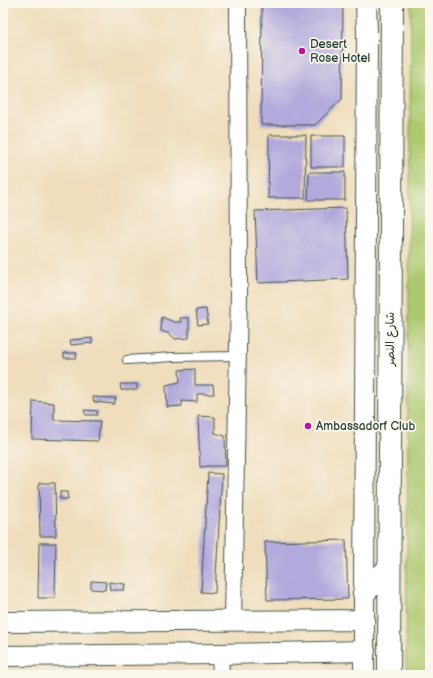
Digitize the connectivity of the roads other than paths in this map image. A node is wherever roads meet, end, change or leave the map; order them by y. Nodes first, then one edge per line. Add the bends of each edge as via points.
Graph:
1 (238, 3) edge
2 (366, 3) edge
3 (392, 3) edge
4 (238, 356) junction
5 (127, 360) dead end
6 (389, 568) junction
7 (364, 593) junction
8 (323, 620) junction
9 (365, 620) junction
10 (232, 621) junction
11 (3, 622) edge
12 (322, 652) junction
13 (365, 652) junction
14 (220, 654) junction
15 (3, 656) edge
16 (220, 675) edge
17 (364, 675) edge
18 (389, 675) edge

1 - 4 street
2 - 7 street
3 - 6 main road, شارع النصر
4 - 5 lane
4 - 10 street
6 - 7 main road
6 - 18 main road, شارع النصر
7 - 9 street
8 - 9 street
8 - 10 street
8 - 12 street via 329,636 326,648
9 - 13 street
10 - 11 street
12 - 13 street
12 - 14 street
13 - 17 street
14 - 15 street
14 - 16 street

